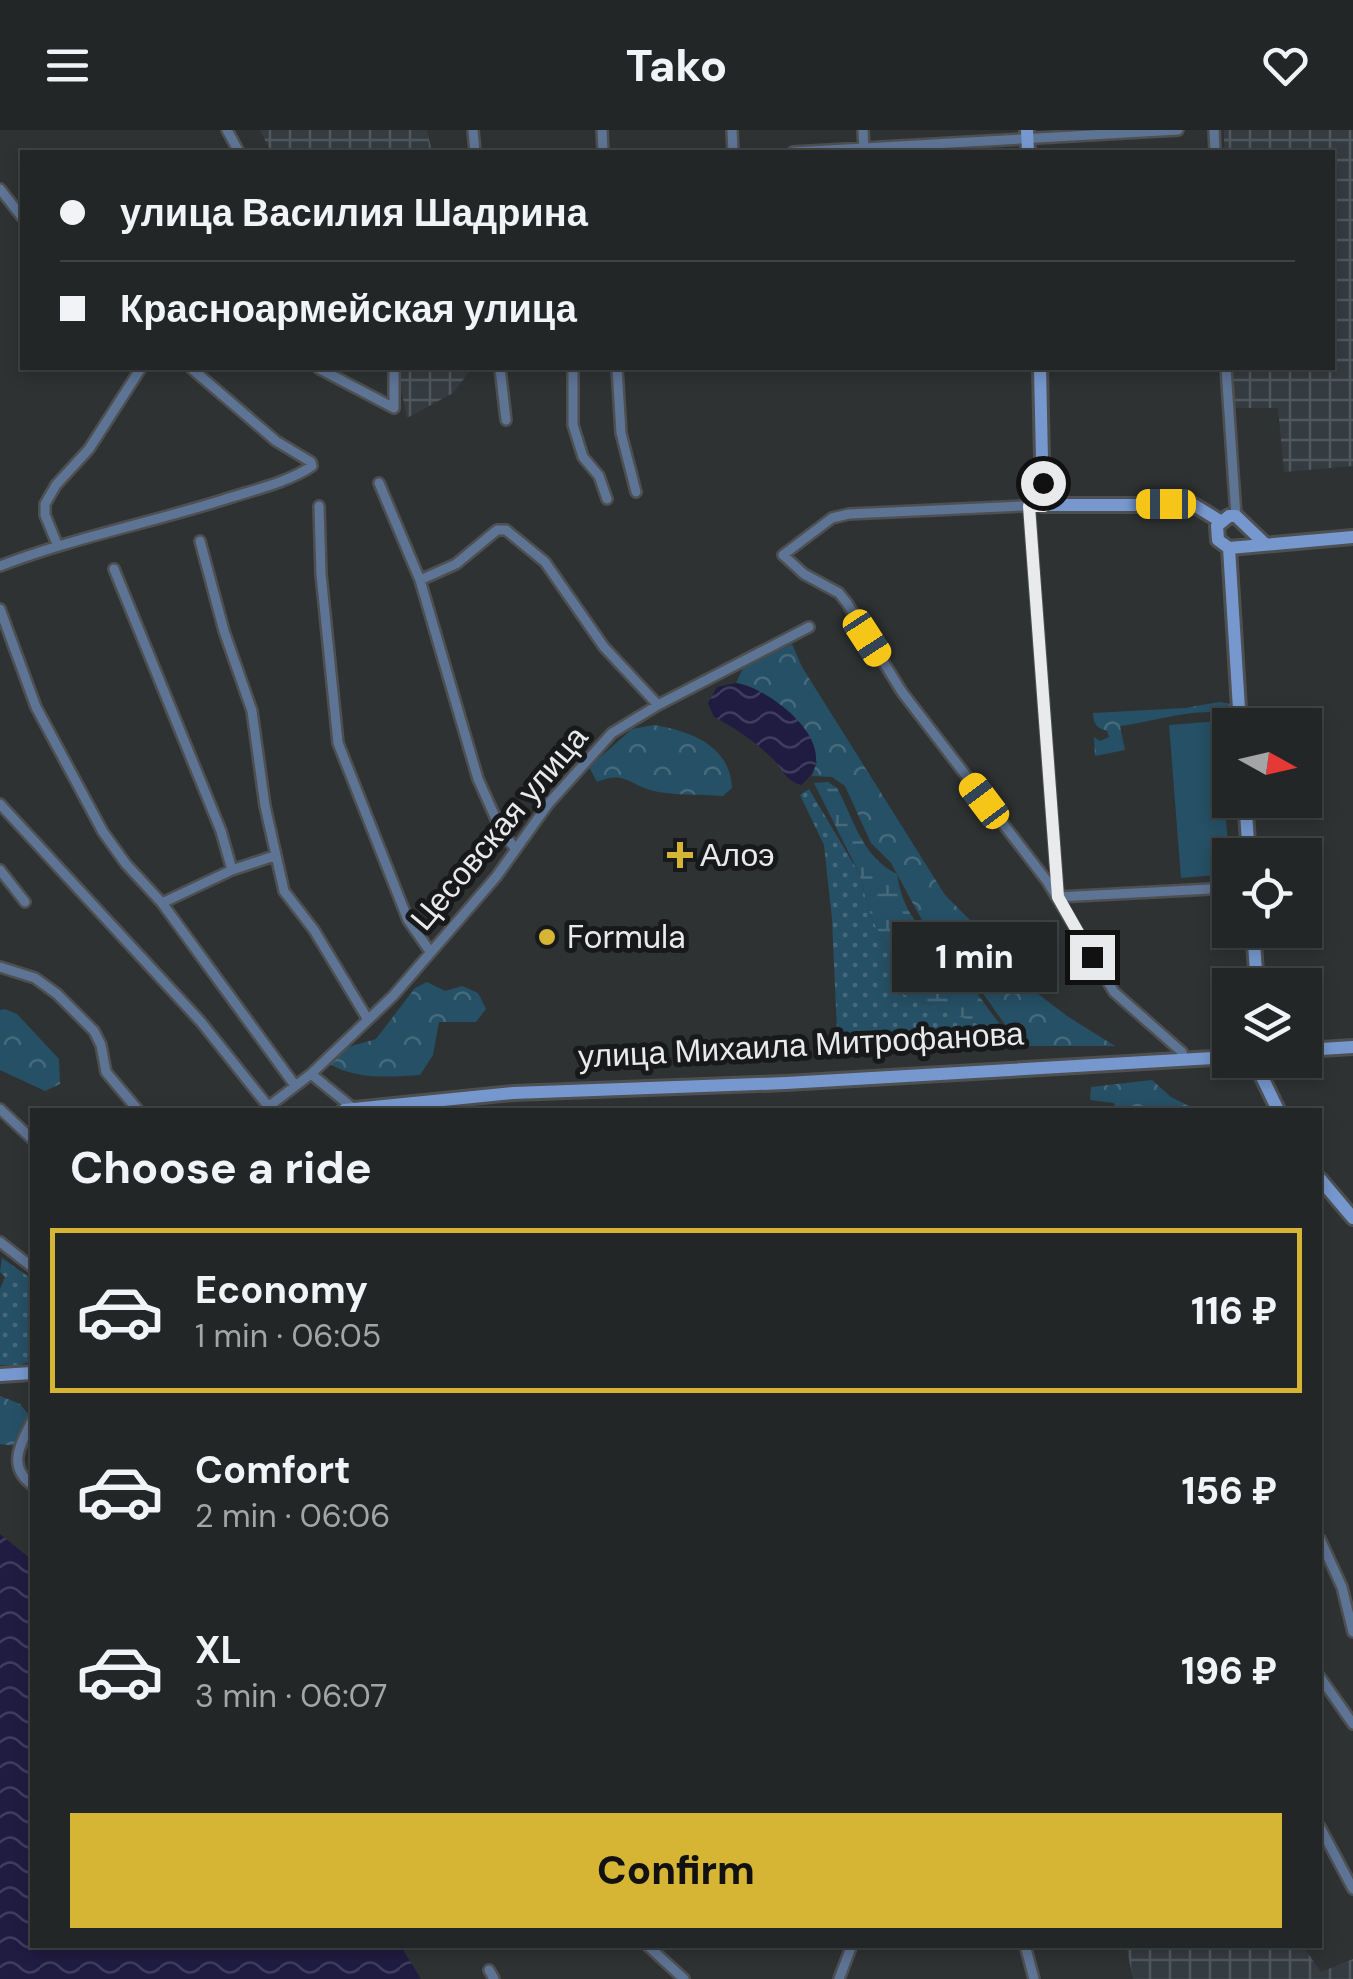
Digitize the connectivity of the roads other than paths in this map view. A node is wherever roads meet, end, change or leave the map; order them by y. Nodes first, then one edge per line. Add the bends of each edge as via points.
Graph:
1 (1178, 130) edge
2 (1028, 141) edge
3 (880, 150) edge
4 (0, 189) edge
5 (20, 215) edge
6 (140, 370) edge
7 (194, 370) edge
8 (322, 370) edge
9 (394, 370) edge
10 (500, 370) edge
11 (574, 370) edge
12 (617, 370) edge
13 (1040, 370) edge
14 (1226, 370) edge
15 (506, 420) dead end
16 (379, 484) dead end
17 (636, 492) dead end
18 (607, 499) dead end
19 (319, 506) dead end
20 (1036, 506) junction
21 (1228, 518) junction
22 (1247, 527) junction
23 (1353, 536) edge
24 (200, 541) dead end
25 (1264, 543) junction
26 (57, 544) junction
27 (1232, 548) junction
28 (0, 566) edge
29 (114, 569) dead end
30 (420, 580) junction
31 (0, 610) edge
32 (809, 627) dead end
33 (658, 704) junction
34 (1239, 708) edge
35 (0, 804) edge
36 (514, 847) junction
37 (274, 856) junction
38 (0, 870) edge
39 (232, 870) junction
40 (1212, 889) edge
41 (1058, 897) junction
42 (25, 902) dead end
43 (162, 903) junction
44 (429, 950) junction
45 (0, 967) edge
46 (367, 1018) junction
47 (1353, 1047) edge
48 (1322, 1049) edge
49 (1212, 1056) edge
50 (1183, 1057) junction
51 (311, 1074) junction
52 (1263, 1079) edge
53 (294, 1084) junction
54 (0, 1108) edge
55 (136, 1108) edge
56 (266, 1108) edge
57 (347, 1108) edge
58 (354, 1108) edge
59 (1277, 1108) edge
60 (30, 1137) edge
61 (1322, 1182) edge
62 (1353, 1218) edge
63 (0, 1242) edge
64 (30, 1266) edge
65 (30, 1373) edge
66 (0, 1375) edge
67 (30, 1425) edge
68 (30, 1483) edge
69 (1322, 1543) edge
70 (1353, 1632) edge
71 (1322, 1680) edge
72 (1353, 1724) edge
73 (1322, 1830) edge
74 (1353, 1889) edge
75 (650, 1948) edge
76 (851, 1948) edge
77 (1026, 1948) edge
78 (684, 1979) edge
79 (839, 1979) edge
80 (1034, 1979) edge

1 - 2 street
2 - 3 street
4 - 5 street
6 - 26 street via 46,504
7 - 26 street via 313,464 188,511
8 - 9 street via 394,408
10 - 15 street
11 - 18 street via 573,425
12 - 17 street via 621,433
13 - 20 main road
14 - 21 street
16 - 30 street
19 - 44 street via 338,743 408,920
20 - 21 main road via 1194,505
20 - 41 street
20 - 41 street via 848,514 832,518 783,555 848,603 902,692
21 - 22 main road
21 - 27 main road via 1216,534
22 - 25 main road
22 - 27 main road via 1246,540
23 - 25 main road
24 - 37 street via 252,711
25 - 27 main road
26 - 28 street
27 - 34 main road
29 - 39 street
30 - 33 street via 506,530 545,562 604,646
30 - 36 street via 478,779
31 - 43 street via 67,768 112,846
32 - 33 street, Цесовская улица
33 - 36 street, Цесовская улица via 586,758
35 - 56 street via 202,1022
36 - 44 street, Цесовская улица via 496,877
37 - 39 street
37 - 46 street via 288,899
38 - 42 street
39 - 43 street
40 - 41 street
41 - 50 street via 1114,992
43 - 53 street
44 - 46 street, Цесовская улица
45 - 55 street via 35,978 94,1031 106,1072
46 - 51 street, Цесовская улица
47 - 48 main road
49 - 50 main road, улица Михаила Митрофанова
50 - 58 main road, улица Михаила Митрофанова via 512,1093
51 - 53 street, Цесовская улица
51 - 57 street
52 - 59 main road
53 - 56 street, Цесовская улица
54 - 60 street
61 - 62 main road
63 - 64 street
65 - 66 main road
67 - 68 street via 16,1461
69 - 70 street
71 - 72 street
73 - 74 street
75 - 78 street
76 - 79 street
77 - 80 street

